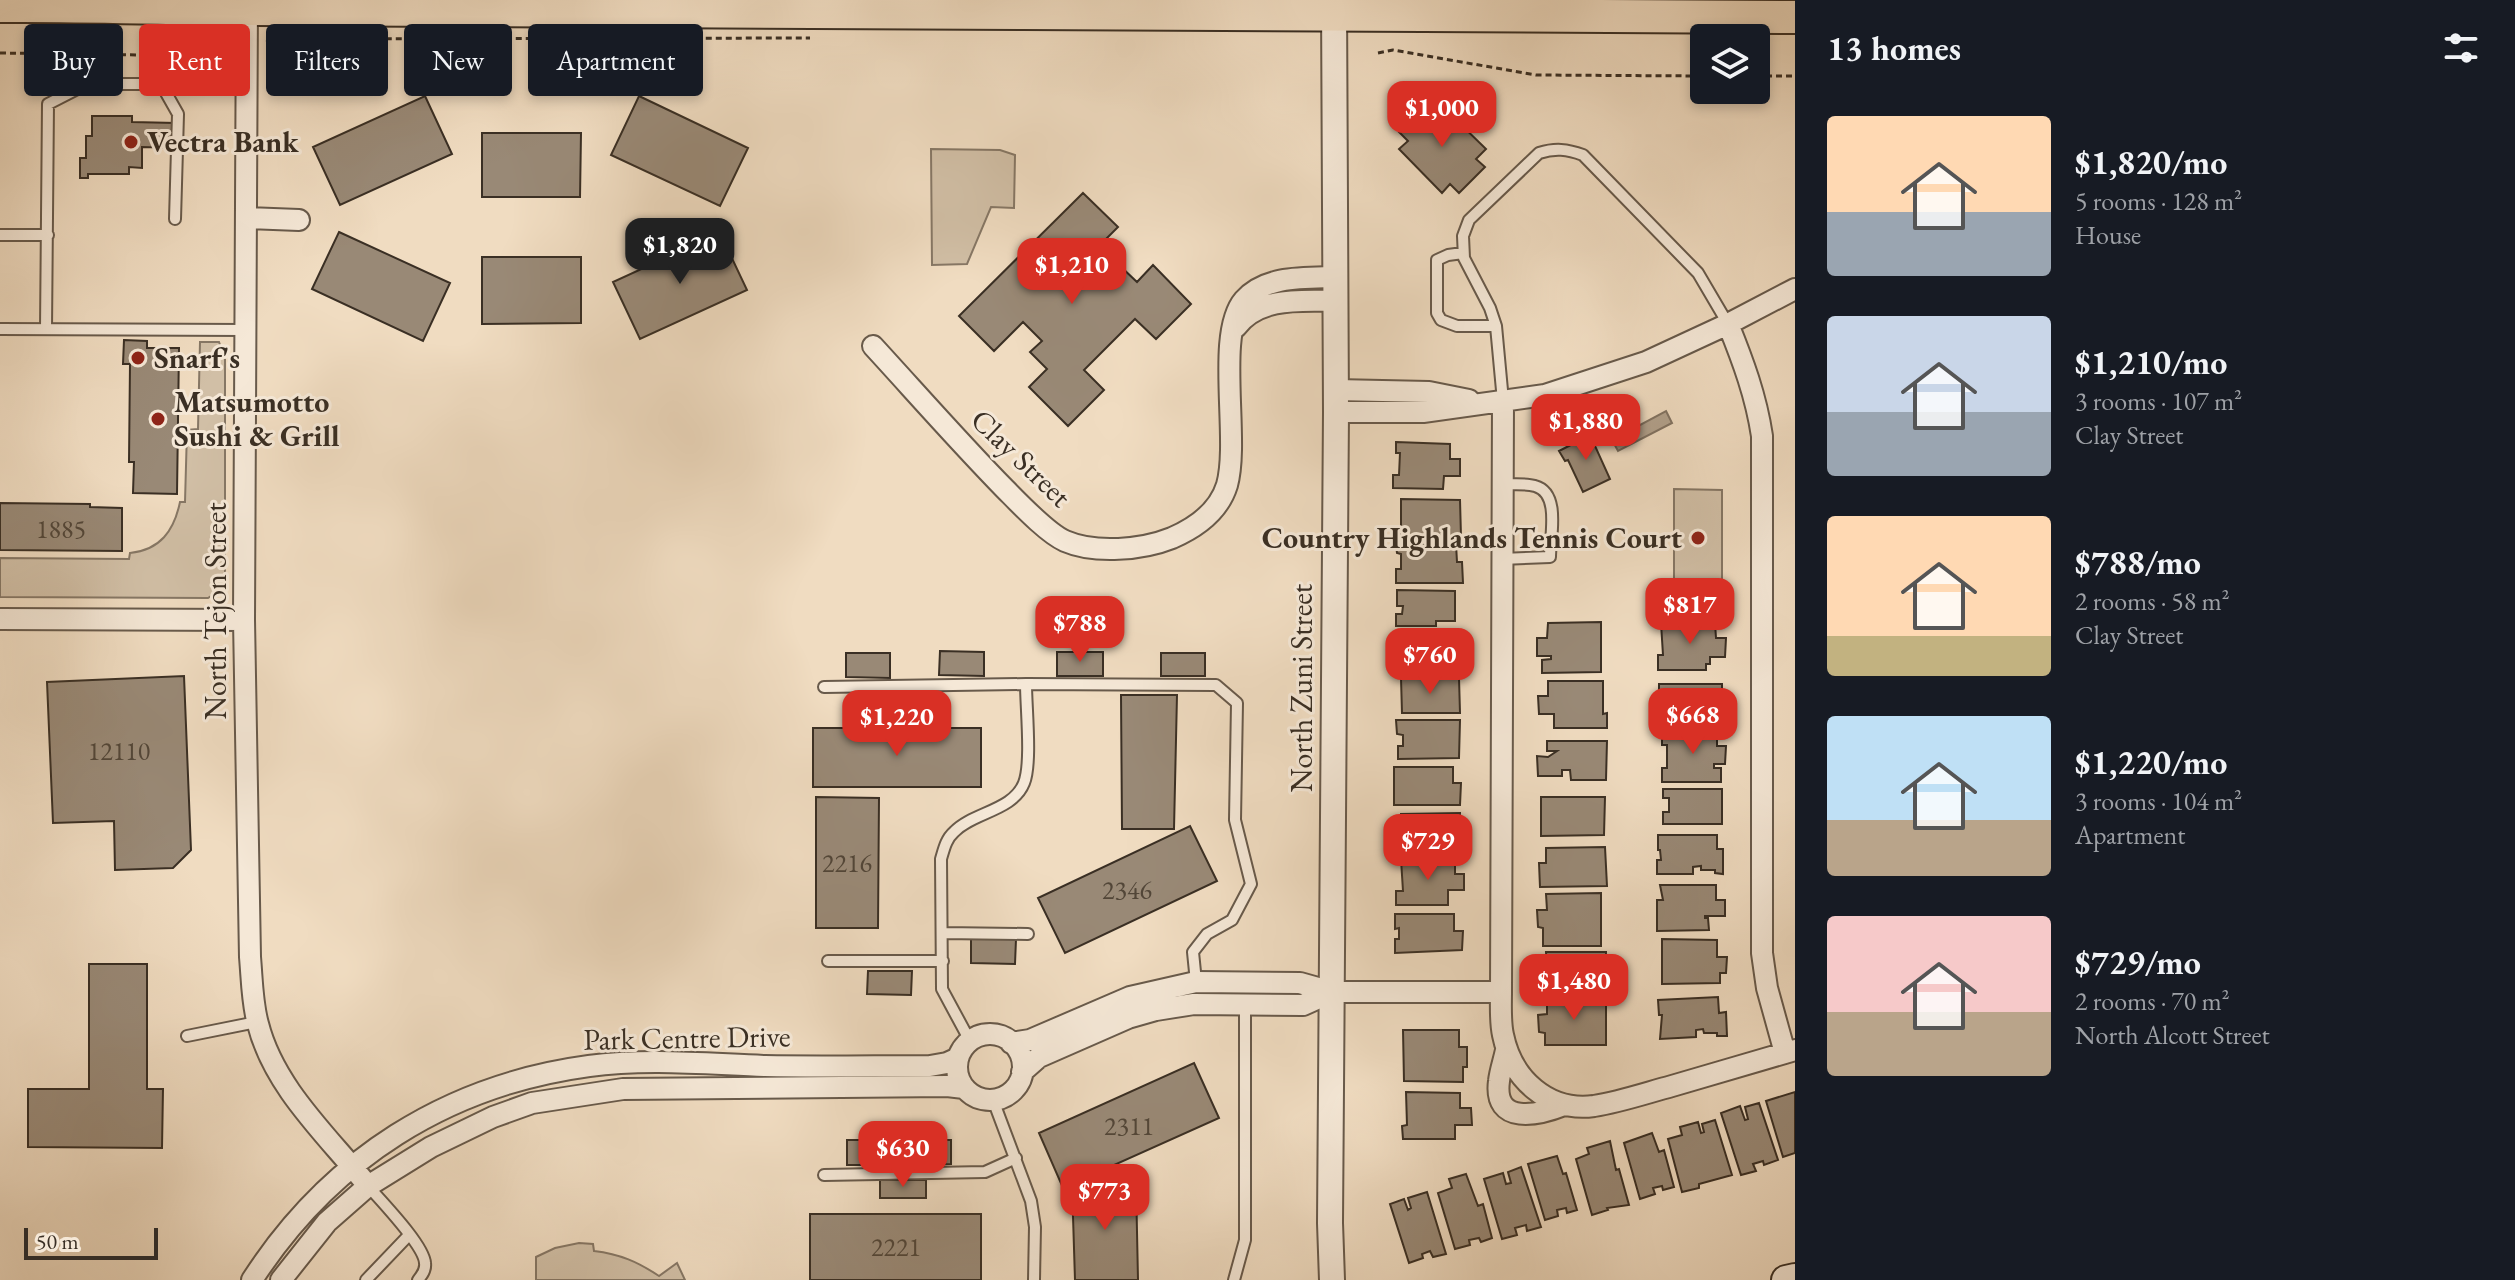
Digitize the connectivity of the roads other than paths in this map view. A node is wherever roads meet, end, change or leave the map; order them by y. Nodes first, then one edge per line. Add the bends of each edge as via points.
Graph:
1 (250, 3) edge
2 (0, 6) edge
3 (1334, 8) edge
4 (1795, 17) edge
5 (246, 218) junction
6 (175, 219) dead end
7 (299, 220) dead end
8 (0, 235) edge
9 (48, 235) junction
10 (1463, 253) junction
11 (1336, 289) junction
12 (1795, 289) edge
13 (1728, 324) junction
14 (1496, 326) junction
15 (0, 329) edge
16 (46, 329) junction
17 (246, 330) junction
18 (873, 346) dead end
19 (1336, 401) junction
20 (1503, 401) junction
21 (1502, 484) junction
22 (1501, 559) junction
23 (0, 619) edge
24 (244, 620) junction
25 (1026, 684) junction
26 (824, 687) dead end
27 (943, 933) junction
28 (1028, 934) dead end
29 (828, 961) dead end
30 (943, 961) junction
31 (1196, 982) junction
32 (1332, 992) junction
33 (1501, 992) junction
34 (1245, 1005) junction
35 (257, 1022) junction
36 (187, 1036) dead end
37 (970, 1041) junction
38 (1011, 1043) junction
39 (1506, 1050) junction
40 (1790, 1051) edge
41 (958, 1058) junction
42 (1022, 1072) junction
43 (964, 1088) junction
44 (993, 1100) junction
45 (1564, 1105) junction
46 (1016, 1158) junction
47 (352, 1165) junction
48 (824, 1175) dead end
49 (368, 1186) junction
50 (409, 1235) junction
51 (1795, 1278) edge
52 (252, 1280) edge
53 (281, 1280) edge
54 (366, 1280) edge
55 (418, 1280) edge
56 (1034, 1280) edge
57 (1234, 1280) edge
58 (1332, 1280) edge
59 (1786, 1280) edge

1 - 2 main road
1 - 3 main road
1 - 5 street, North Tejon Street
3 - 4 main road
3 - 11 street, North Zuni Street
5 - 7 street
5 - 17 street, North Tejon Street
6 - 9 lane via 178,114 161,84 87,84 48,104
8 - 9 lane
9 - 16 lane
10 - 13 lane via 1469,220 1539,153 1567,149 1583,155 1698,273
10 - 14 lane
10 - 14 lane via 1437,260 1437,313 1457,326
11 - 18 street, Clay Street via 1257,308 1238,324 1231,338 1227,485 1199,523 1158,544 1133,549 1098,549 1064,541 970,453
11 - 19 street, North Zuni Street
12 - 13 street
13 - 20 street via 1646,362 1545,395
13 - 40 street via 1748,374 1762,436 1762,953 1767,988
14 - 20 lane
15 - 16 lane
16 - 17 lane
17 - 24 street, North Tejon Street
19 - 20 street via 1423,412
19 - 32 street, North Zuni Street
20 - 21 street
21 - 22 street
21 - 22 lane via 1536,486 1551,501 1550,557
22 - 33 street
23 - 24 street
24 - 35 street, North Tejon Street via 250,957
25 - 26 lane
25 - 27 lane via 1024,784 1013,798 955,830 946,842 941,859
25 - 31 lane via 1216,685 1237,703 1235,820 1251,884 1232,920 1207,934 1193,952
27 - 28 lane
27 - 30 lane
29 - 30 lane
30 - 37 lane via 942,989
31 - 32 street via 1300,983
31 - 38 street via 1130,997 1030,1040
32 - 33 street
32 - 34 street via 1303,1005
32 - 58 street, North Zuni Street
33 - 39 street
34 - 42 street via 1194,1004 1128,1018 1039,1057
34 - 57 lane via 1245,1240
35 - 36 lane
35 - 47 street, North Tejon Street via 289,1090
37 - 38 street via 991,1035
37 - 41 street
38 - 42 street
39 - 45 street via 1523,1080
39 - 45 street via 1498,1082 1509,1111 1533,1115
40 - 45 street via 1642,1095 1592,1106
41 - 43 street
41 - 47 street, Park Centre Drive via 930,1066 668,1062 548,1072 475,1094 424,1117
42 - 44 street via 1012,1091
43 - 44 street
43 - 49 street, Park Centre Drive via 623,1089 532,1103 431,1147
44 - 46 lane
46 - 48 lane via 985,1172
46 - 56 lane via 1035,1227
47 - 49 street, North Tejon Street
47 - 52 street, Park Centre Drive via 300,1215
49 - 50 lane
49 - 53 street, Park Centre Drive via 327,1222
50 - 54 lane
50 - 55 lane via 426,1264
51 - 59 main road

